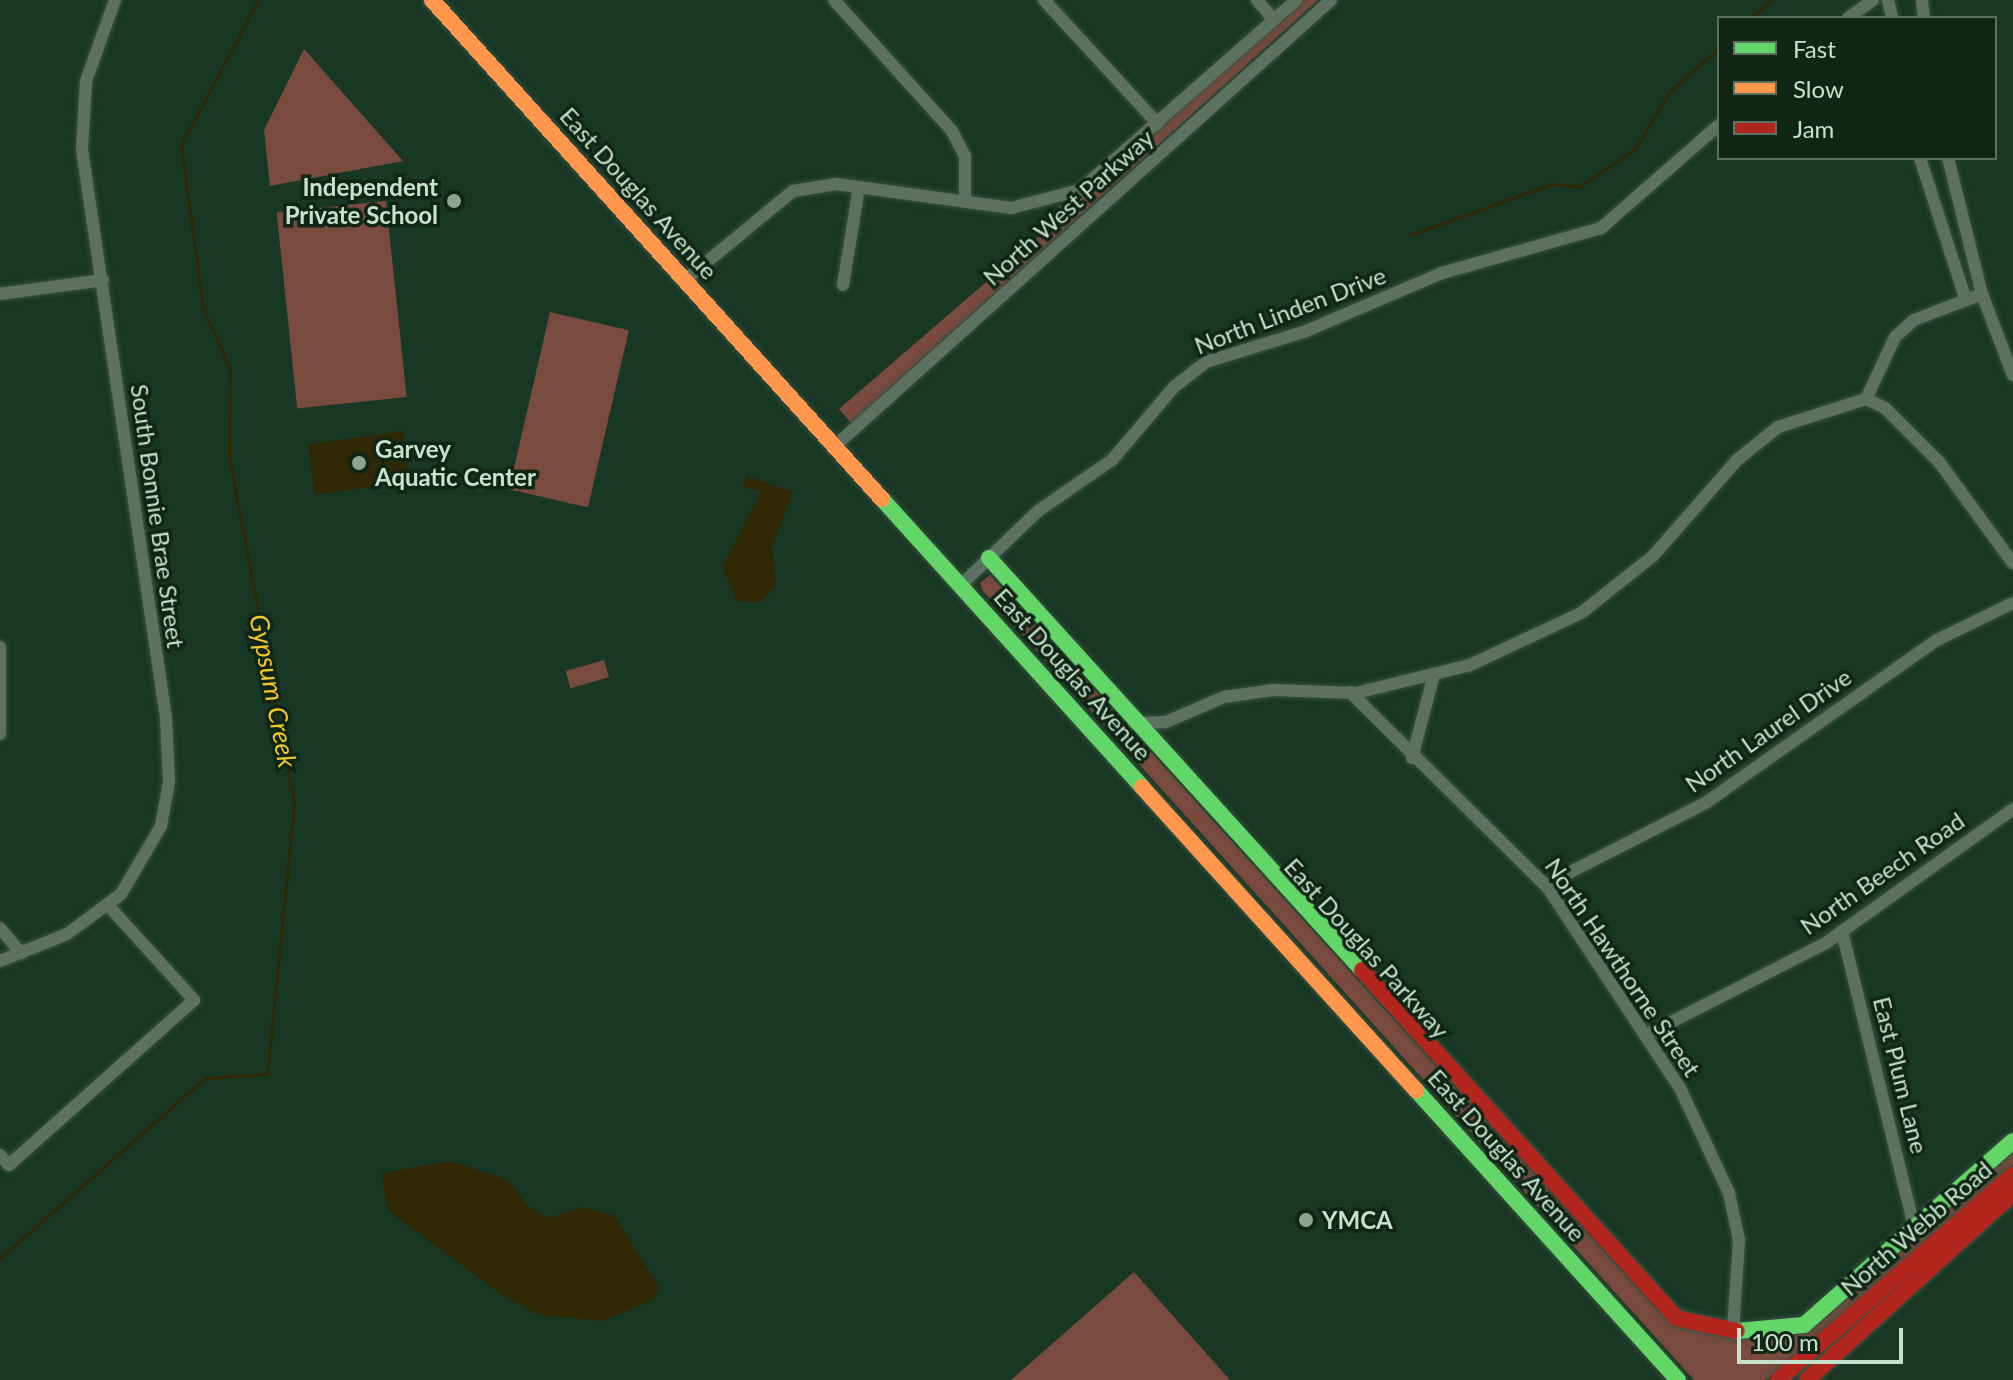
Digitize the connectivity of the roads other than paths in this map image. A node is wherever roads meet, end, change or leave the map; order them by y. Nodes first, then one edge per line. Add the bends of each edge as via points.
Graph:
1 (115, 0) edge
2 (432, 0) edge
3 (834, 0) edge
4 (1044, 0) edge
5 (1257, 0) edge
6 (1296, 0) edge
7 (1331, 0) edge
8 (1873, 0) edge
9 (1851, 16) edge
10 (1274, 20) junction
11 (1158, 124) junction
12 (1717, 127) edge
13 (1921, 160) edge
14 (1948, 160) edge
15 (859, 187) junction
16 (965, 202) junction
17 (103, 280) junction
18 (685, 280) junction
19 (843, 285) dead end
20 (0, 294) edge
21 (1982, 294) junction
22 (1966, 300) junction
23 (2013, 375) edge
24 (1866, 399) junction
25 (835, 446) junction
26 (989, 558) junction
27 (2013, 563) edge
28 (961, 585) junction
29 (2013, 603) edge
30 (0, 647) edge
31 (1434, 674) junction
32 (1350, 692) junction
33 (1133, 723) junction
34 (0, 734) edge
35 (1412, 758) junction
36 (2013, 809) edge
37 (1545, 885) junction
38 (108, 905) junction
39 (0, 928) edge
40 (1842, 931) junction
41 (21, 953) junction
42 (0, 961) edge
43 (1646, 1035) junction
44 (2013, 1141) edge
45 (5, 1160) edge
46 (2013, 1175) edge
47 (2013, 1193) edge
48 (1915, 1230) junction
49 (1733, 1330) junction
50 (1678, 1380) edge
51 (1778, 1380) edge
52 (1807, 1380) edge

1 - 17 street, South Bonnie Brae Street via 86,81 82,150
2 - 18 street, East Douglas Avenue
3 - 16 street via 952,131 965,156
4 - 11 street
5 - 10 street
6 - 10 street
7 - 25 street, North West Parkway
8 - 9 street
10 - 11 street
11 - 16 street via 1080,190 1047,204
12 - 26 street, North Linden Drive via 1601,228 1442,273 1306,331 1206,362 1174,387 1112,460 1038,511
13 - 22 street
14 - 21 street
15 - 16 street
15 - 18 street via 793,191
15 - 19 street
17 - 20 street
17 - 38 street, South Bonnie Brae Street via 169,782 144,861
18 - 25 street, East Douglas Avenue
21 - 22 street
21 - 23 street
22 - 24 street via 1895,337
24 - 27 street via 1885,408 1939,462
24 - 31 street via 1778,427 1737,460 1653,556 1581,613 1470,665
25 - 28 street, East Douglas Avenue
26 - 28 street, North Linden Drive
26 - 33 street, East Douglas Parkway
28 - 50 street, East Douglas Avenue
29 - 37 street, North Laurel Drive via 1937,640 1707,802
30 - 34 street
31 - 32 street
31 - 35 street
32 - 33 street via 1273,690 1224,697 1166,722
32 - 35 street, North Hawthorne Street
33 - 49 street, East Douglas Parkway via 1649,1296 1676,1318
35 - 37 street, North Hawthorne Street
36 - 40 street, North Beech Road
37 - 43 street, North Hawthorne Street
38 - 41 street, South Bonnie Brae Street
38 - 45 street via 194,1000
39 - 41 street
40 - 43 street, North Beech Road
40 - 48 street, East Plum Lane
41 - 42 street, South Bonnie Brae Street
43 - 49 street, North Hawthorne Street via 1714,1152 1729,1193 1739,1240
44 - 48 street, East Douglas Parkway
46 - 51 street, North Webb Road
47 - 52 street, North Webb Road
48 - 49 street, East Douglas Parkway via 1804,1325 1774,1333

